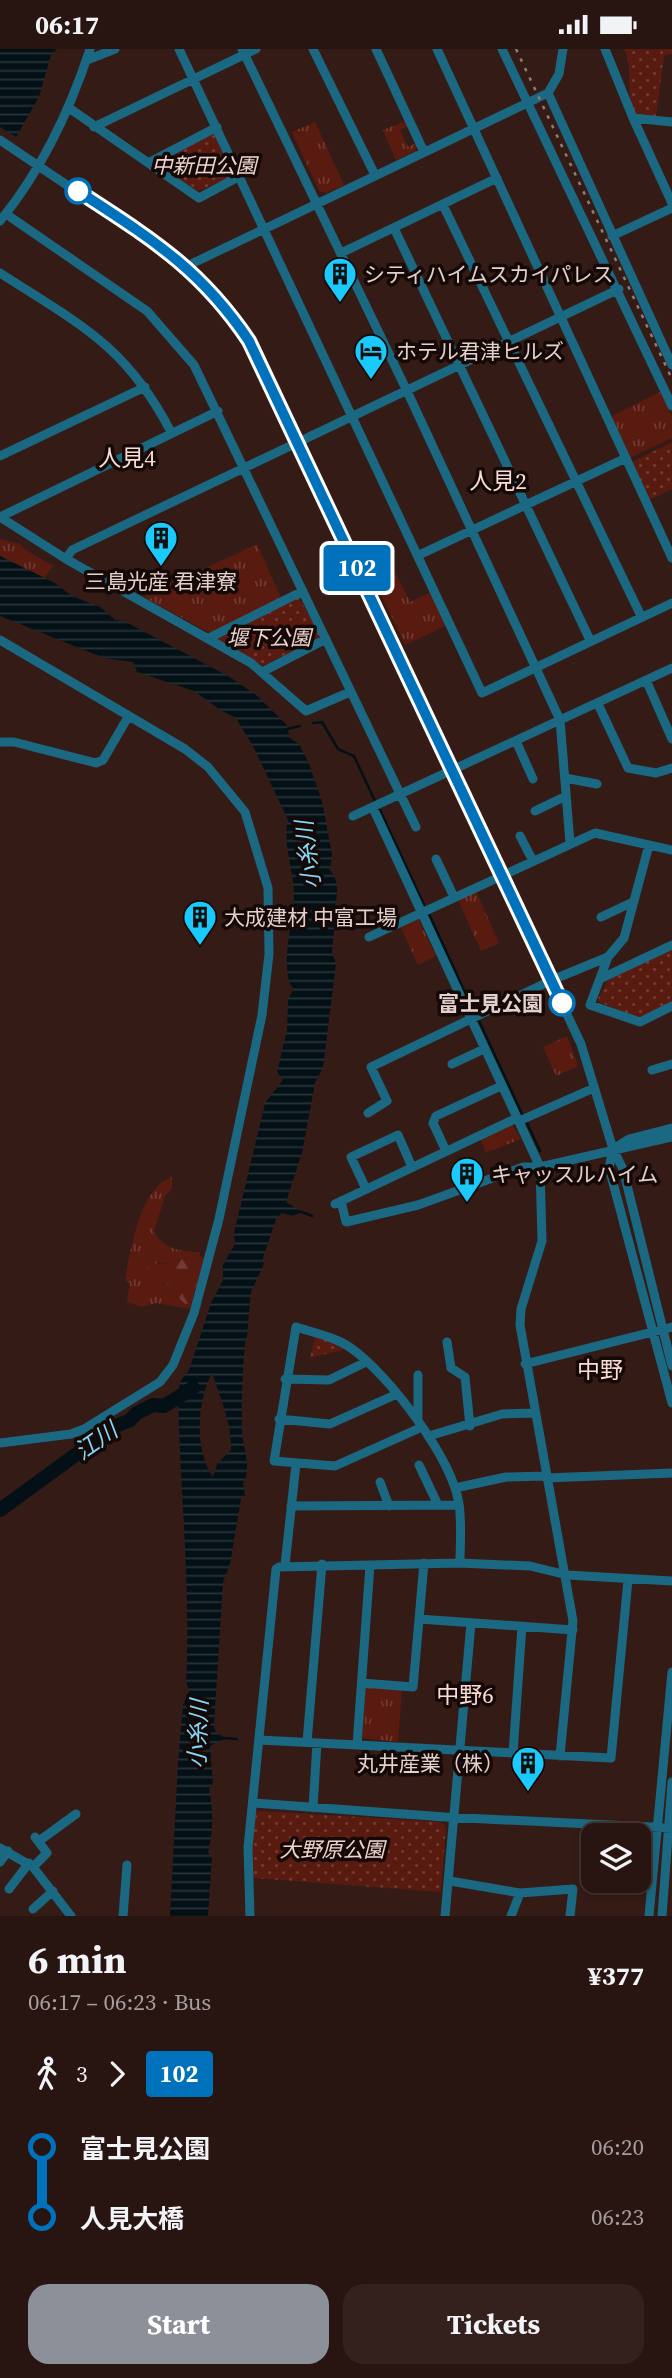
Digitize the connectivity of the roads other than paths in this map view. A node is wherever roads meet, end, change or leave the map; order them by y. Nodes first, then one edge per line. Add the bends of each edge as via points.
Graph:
1 (90, 49) edge
2 (115, 49) edge
3 (179, 49) edge
4 (256, 49) edge
5 (313, 49) edge
6 (376, 49) edge
7 (437, 49) edge
8 (502, 49) edge
9 (563, 49) edge
10 (605, 49) edge
11 (243, 52) edge
12 (87, 60) junction
13 (193, 77) junction
14 (548, 93) junction
15 (528, 104) junction
16 (69, 108) junction
17 (633, 118) junction
18 (672, 122) edge
19 (94, 127) junction
20 (217, 127) junction
21 (475, 129) junction
22 (0, 141) edge
23 (424, 152) junction
24 (150, 162) junction
25 (38, 165) junction
26 (375, 175) junction
27 (240, 176) junction
28 (496, 178) junction
29 (672, 202) edge
30 (314, 203) junction
31 (443, 205) junction
32 (672, 208) edge
33 (3, 217) edge
34 (265, 227) junction
35 (394, 228) junction
36 (612, 236) junction
37 (341, 253) junction
38 (187, 266) junction
39 (0, 273) edge
40 (619, 289) junction
41 (561, 319) junction
42 (672, 334) edge
43 (660, 339) junction
44 (509, 343) junction
45 (672, 365) edge
46 (457, 368) junction
47 (145, 387) junction
48 (407, 391) junction
49 (672, 406) edge
50 (218, 411) junction
51 (352, 417) junction
52 (171, 432) junction
53 (299, 443) junction
54 (0, 456) edge
55 (626, 458) junction
56 (244, 468) junction
57 (575, 482) junction
58 (525, 507) junction
59 (473, 531) junction
60 (419, 555) junction
61 (672, 558) edge
62 (66, 559) junction
63 (303, 591) junction
64 (672, 603) edge
65 (640, 616) junction
66 (209, 638) junction
67 (326, 639) junction
68 (0, 640) edge
69 (590, 640) junction
70 (536, 667) junction
71 (672, 668) edge
72 (264, 671) junction
73 (646, 680) junction
74 (350, 692) junction
75 (598, 704) junction
76 (128, 717) junction
77 (560, 720) junction
78 (672, 739) edge
79 (516, 741) junction
80 (0, 742) edge
81 (672, 768) edge
82 (453, 771) junction
83 (565, 778) junction
84 (533, 779) dead end
85 (597, 783) dead end
86 (401, 795) junction
87 (566, 796) junction
88 (373, 808) junction
89 (535, 811) dead end
90 (353, 816) dead end
91 (416, 827) dead end
92 (520, 836) dead end
93 (570, 843) junction
94 (649, 845) junction
95 (672, 850) edge
96 (436, 859) dead end
97 (533, 861) junction
98 (502, 875) junction
99 (454, 897) junction
100 (633, 902) junction
101 (423, 913) junction
102 (601, 917) dead end
103 (369, 937) dead end
104 (672, 945) edge
105 (608, 957) junction
106 (601, 978) junction
107 (552, 980) junction
108 (672, 1006) edge
109 (470, 1020) junction
110 (484, 1049) junction
111 (452, 1064) dead end
112 (672, 1064) edge
113 (652, 1070) dead end
114 (501, 1086) junction
115 (594, 1088) junction
116 (368, 1113) dead end
117 (518, 1120) junction
118 (672, 1128) edge
119 (672, 1137) edge
120 (613, 1149) junction
121 (446, 1150) junction
122 (412, 1167) junction
123 (540, 1167) junction
124 (366, 1188) junction
125 (667, 1329) edge
126 (652, 1332) junction
127 (447, 1342) dead end
128 (366, 1362) junction
129 (525, 1364) junction
130 (672, 1366) edge
131 (418, 1375) dead end
132 (285, 1379) junction
133 (397, 1394) junction
134 (672, 1403) edge
135 (534, 1413) junction
136 (279, 1419) junction
137 (420, 1423) junction
138 (470, 1426) junction
139 (429, 1436) junction
140 (0, 1443) edge
141 (296, 1464) junction
142 (419, 1465) dead end
143 (672, 1473) edge
144 (546, 1477) junction
145 (380, 1482) dead end
146 (455, 1488) junction
147 (459, 1505) junction
148 (291, 1506) junction
149 (389, 1506) junction
150 (438, 1506) junction
151 (424, 1563) junction
152 (460, 1563) junction
153 (322, 1564) junction
154 (285, 1565) junction
155 (370, 1565) junction
156 (567, 1574) junction
157 (628, 1580) junction
158 (672, 1581) edge
159 (419, 1619) junction
160 (471, 1623) junction
161 (522, 1626) junction
162 (573, 1630) junction
163 (672, 1672) edge
164 (362, 1682) junction
165 (259, 1740) junction
166 (307, 1742) junction
167 (317, 1743) junction
168 (357, 1745) junction
169 (460, 1750) junction
170 (513, 1753) junction
171 (560, 1755) junction
172 (672, 1782) edge
173 (254, 1803) junction
174 (313, 1808) junction
175 (76, 1814) dead end
176 (455, 1818) junction
177 (656, 1828) junction
178 (671, 1829) edge
179 (4, 1849) edge
180 (0, 1862) edge
181 (31, 1865) junction
182 (127, 1865) dead end
183 (450, 1881) junction
184 (9, 1889) dead end
185 (53, 1891) junction
186 (520, 1893) junction
187 (33, 1909) dead end
188 (71, 1916) edge
189 (123, 1916) edge
190 (250, 1916) edge
191 (445, 1916) edge
192 (511, 1916) edge
193 (570, 1916) edge
194 (649, 1916) edge
195 (662, 1916) edge

1 - 12 street
2 - 12 street
3 - 13 street
4 - 11 street
5 - 26 street
6 - 23 street
7 - 21 street
8 - 15 street
9 - 14 street via 559,74
10 - 17 street
11 - 13 street
11 - 30 street
12 - 16 street
13 - 19 street
13 - 20 street
14 - 15 street
14 - 36 street
15 - 21 street
15 - 40 street
16 - 19 street
16 - 25 street
17 - 18 street
17 - 29 street
19 - 24 street
20 - 24 street
20 - 27 street
21 - 23 street
21 - 28 street
22 - 25 street
23 - 26 street
24 - 27 street via 199,198
25 - 33 street
25 - 38 street
26 - 30 street
27 - 34 street
28 - 31 street
28 - 41 street
30 - 34 street
30 - 37 street
31 - 35 street
31 - 44 street
32 - 36 street
33 - 50 street via 147,311 194,365
34 - 38 street
34 - 51 street
35 - 37 street
35 - 46 street
36 - 43 street
37 - 48 street
38 - 53 street via 230,312 249,341
39 - 47 street via 92,332
40 - 41 street
40 - 49 street
41 - 44 street
41 - 55 street
42 - 43 street
43 - 45 street
44 - 46 street
44 - 57 street
46 - 48 street
46 - 58 street
47 - 52 street
47 - 54 street
48 - 51 street
48 - 59 street
50 - 52 street
50 - 56 street
51 - 53 street
51 - 60 street
52 - 62 street via 0,517
53 - 56 street
53 - 82 street
55 - 57 street
55 - 61 street
56 - 62 street via 72,549
56 - 63 street
57 - 58 street
57 - 65 street
58 - 59 street
58 - 69 street
59 - 60 street
59 - 70 street
60 - 70 street via 482,694
62 - 66 street
63 - 66 street
63 - 67 street
64 - 65 street
65 - 69 street
66 - 72 street
67 - 72 street
67 - 74 street
68 - 76 street
69 - 70 street
70 - 77 street
71 - 73 street
72 - 74 street via 306,711
73 - 75 street
73 - 78 street
74 - 86 street
75 - 77 street
75 - 81 street via 628,768 656,773
76 - 80 street via 103,760 96,763
76 - 140 street via 208,767 232,793 253,833 268,888 271,925 252,1072 194,1313 173,1365 159,1382 84,1429
77 - 79 street
77 - 83 street
79 - 82 street
79 - 84 street
82 - 86 street
82 - 98 street
83 - 85 street
83 - 87 street
86 - 88 street
86 - 91 street
87 - 89 street
87 - 93 street
88 - 90 street
88 - 101 street
92 - 97 street
93 - 94 street via 603,833
93 - 97 street
94 - 95 street
94 - 100 street
96 - 99 street
97 - 98 street
98 - 99 street
98 - 107 street
99 - 101 street
100 - 102 street
100 - 105 street via 624,938
101 - 103 street
101 - 109 street
104 - 106 street
105 - 106 street
105 - 107 street
106 - 108 street via 590,1005 640,1022
107 - 109 street
107 - 115 street via 581,1044
109 - 110 street
109 - 116 street via 371,1067 387,1101
110 - 111 street
110 - 114 street
112 - 113 street
114 - 117 street
114 - 121 street via 436,1116 433,1123
115 - 117 street
115 - 120 street
117 - 121 street
117 - 123 street
118 - 120 street via 629,1139
119 - 120 street
120 - 123 street
120 - 125 street via 623,1169
120 - 126 street via 609,1168
121 - 122 street
122 - 124 street
122 - 124 street via 398,1135 351,1157
123 - 124 street via 523,1167 418,1205 346,1222 338,1202
123 - 129 street via 541,1241 521,1309
125 - 126 street
125 - 130 street
126 - 129 street
126 - 134 street
127 - 138 street via 451,1368 465,1377
128 - 132 street via 329,1380
128 - 132 street via 337,1340 296,1327
128 - 133 street
129 - 135 street
131 - 137 street
132 - 136 street
133 - 136 street via 330,1424
133 - 137 street
135 - 138 street via 502,1414
135 - 144 street
136 - 141 street via 274,1461
137 - 139 street
137 - 141 street via 335,1466
138 - 139 street
139 - 146 street
141 - 148 street
142 - 150 street
143 - 144 street
144 - 146 street via 506,1477
144 - 156 street
145 - 149 street
146 - 147 street
147 - 150 street
147 - 152 street
148 - 149 street
148 - 154 street
149 - 150 street
151 - 152 street
151 - 155 street
151 - 159 street
152 - 156 street via 530,1566
153 - 154 street
153 - 155 street
153 - 166 street
154 - 165 street via 276,1569
155 - 164 street
156 - 157 street
156 - 162 street
157 - 158 street
157 - 171 street via 611,1758
159 - 160 street
159 - 164 street via 413,1687
160 - 161 street
160 - 169 street
161 - 162 street
161 - 170 street
162 - 171 street
163 - 177 street
164 - 168 street
165 - 166 street
165 - 173 street
166 - 167 street
167 - 168 street
167 - 174 street
168 - 169 street
169 - 170 street
169 - 176 street
170 - 171 street
172 - 178 street
173 - 174 street
173 - 190 street via 248,1847
174 - 176 street
175 - 181 street via 37,1839 47,1853
176 - 177 street
176 - 183 street
177 - 178 street
177 - 194 street
178 - 195 street
179 - 180 street
179 - 181 street
181 - 184 street
181 - 185 street
182 - 189 street
183 - 186 street
183 - 191 street
185 - 187 street
185 - 188 street
186 - 192 street
186 - 193 street via 573,1889

